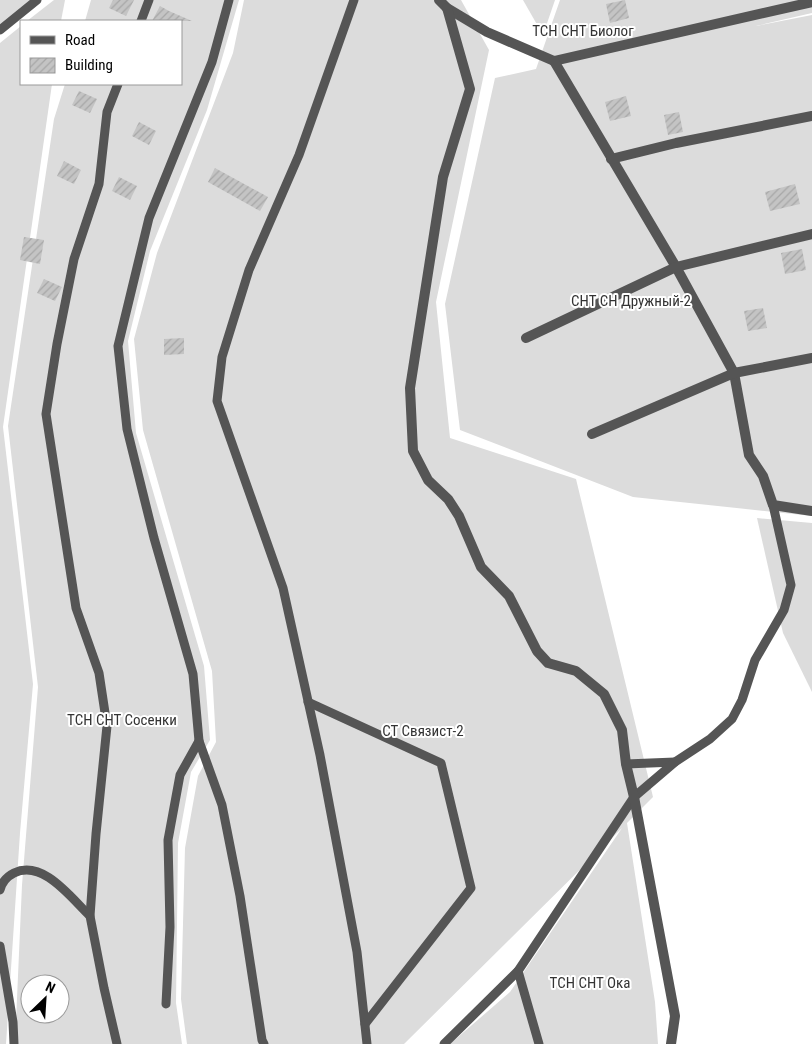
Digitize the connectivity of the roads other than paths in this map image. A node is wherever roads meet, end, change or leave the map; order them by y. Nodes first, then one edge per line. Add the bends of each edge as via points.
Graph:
1 (38, 0) edge
2 (149, 0) edge
3 (229, 0) edge
4 (354, 0) edge
5 (439, 0) edge
6 (812, 2) edge
7 (447, 8) junction
8 (141, 20) edge
9 (0, 30) edge
10 (554, 61) junction
11 (118, 85) edge
12 (812, 116) edge
13 (611, 159) junction
14 (812, 234) edge
15 (676, 267) junction
16 (526, 338) dead end
17 (812, 358) edge
18 (734, 373) junction
19 (592, 434) dead end
20 (772, 505) junction
21 (812, 511) edge
22 (308, 702) junction
23 (199, 741) junction
24 (675, 762) junction
25 (626, 764) junction
26 (634, 797) junction
27 (0, 890) edge
28 (90, 916) junction
29 (0, 946) edge
30 (518, 971) junction
31 (166, 1004) dead end
32 (365, 1024) junction
33 (14, 1044) edge
34 (117, 1044) edge
35 (264, 1044) edge
36 (368, 1044) edge
37 (444, 1044) edge
38 (539, 1044) edge
39 (671, 1044) edge

1 - 9 lane
2 - 8 lane
3 - 23 lane via 212,62 149,218 118,346 127,429 193,674
4 - 22 lane via 298,155 249,270 222,357 217,402 282,588
5 - 7 street
6 - 10 street
7 - 10 street via 487,32
7 - 25 street via 470,89 443,177 411,379 413,451 428,480 448,499 459,516 481,567 509,596 537,651 548,663 576,672 604,694 622,730
10 - 13 street
11 - 28 lane via 107,112 98,184 74,259 46,414 76,608 99,673 107,726
12 - 13 street
13 - 15 street
14 - 15 street
15 - 16 street
15 - 18 street
17 - 18 street
18 - 19 street
18 - 20 street via 748,455 763,476
20 - 21 street
20 - 24 lane via 791,585 784,610 755,660 732,719 710,739
22 - 32 lane via 357,952
22 - 32 lane via 441,763 471,888
23 - 31 lane via 180,775 168,840 170,927
23 - 35 lane via 222,805
24 - 25 lane
24 - 26 lane
25 - 26 street
26 - 30 lane
26 - 39 street via 675,1016
27 - 28 lane via 6,878 16,872 40,872 50,877
28 - 34 lane
29 - 33 lane
30 - 37 lane
30 - 38 lane
32 - 36 lane

